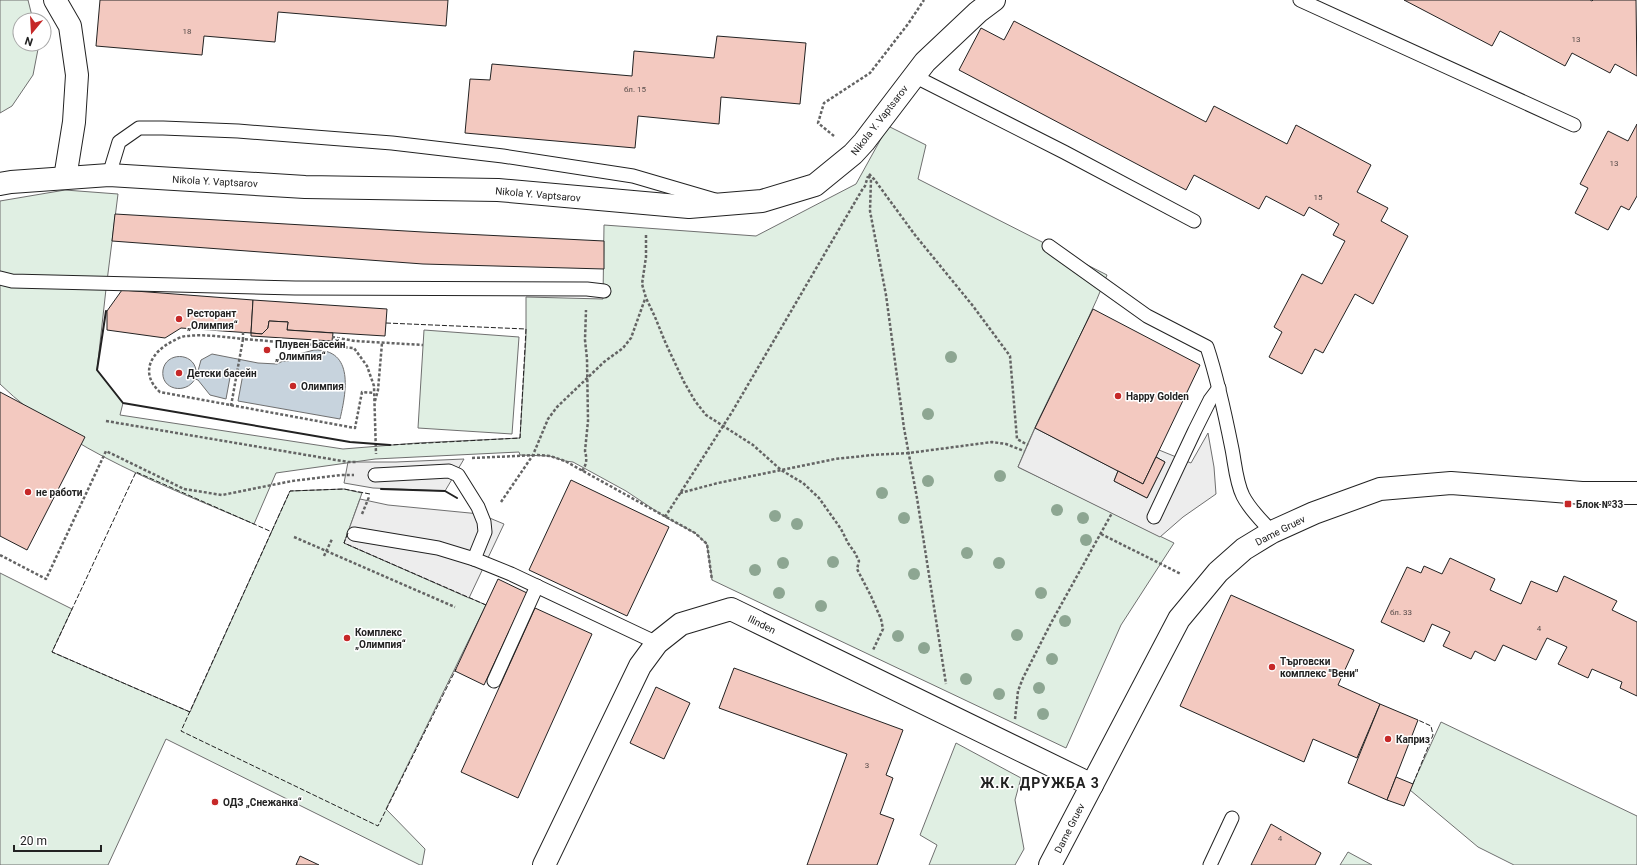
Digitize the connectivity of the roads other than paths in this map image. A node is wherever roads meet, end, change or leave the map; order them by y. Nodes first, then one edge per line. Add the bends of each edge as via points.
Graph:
1 (54, 0) edge
2 (994, 0) edge
3 (1300, 0) edge
4 (914, 76) junction
5 (1574, 125) dead end
6 (109, 175) junction
7 (65, 178) junction
8 (0, 184) edge
9 (728, 204) junction
10 (1194, 221) dead end
11 (1049, 246) dead end
12 (0, 278) edge
13 (604, 291) dead end
14 (1219, 388) junction
15 (375, 475) road end
16 (1637, 493) edge
17 (1154, 517) dead end
18 (1272, 532) junction
19 (354, 534) dead end
20 (474, 559) junction
21 (537, 586) junction
22 (657, 643) junction
23 (494, 681) dead end
24 (1092, 785) junction
25 (1232, 818) dead end
26 (544, 865) edge
27 (1050, 865) edge
28 (1210, 865) edge

1 - 7 street via 70,26 77,75 74,122
2 - 4 street, Nikola Y. Vaptsarov via 925,62
3 - 5 lane
4 - 9 street, Nikola Y. Vaptsarov via 854,154 815,185 762,201
4 - 10 lane
6 - 7 street, Nikola Y. Vaptsarov
6 - 9 street, Nikola Y. Vaptsarov via 306,187 498,190 689,207
6 - 9 lane via 119,142 139,128 230,131 392,143 504,156 633,176
7 - 8 street, Nikola Y. Vaptsarov
11 - 14 lane via 1147,316 1207,347
12 - 13 lane via 295,288
14 - 17 lane via 1210,400
14 - 18 lane via 1243,497
15 - 20 lane via 449,471 458,475 478,507 484,522 485,532
16 - 18 street, Dame Gruev via 1582,493 1451,483 1380,490
18 - 24 street, Dame Gruev via 1244,549 1218,572 1179,619
19 - 20 lane via 438,548
20 - 21 lane
21 - 22 lane
21 - 23 lane
22 - 24 street, Ilinden via 681,624 731,609
22 - 26 street, Ilinden via 640,666
24 - 27 street, Dame Gruev
25 - 28 lane

